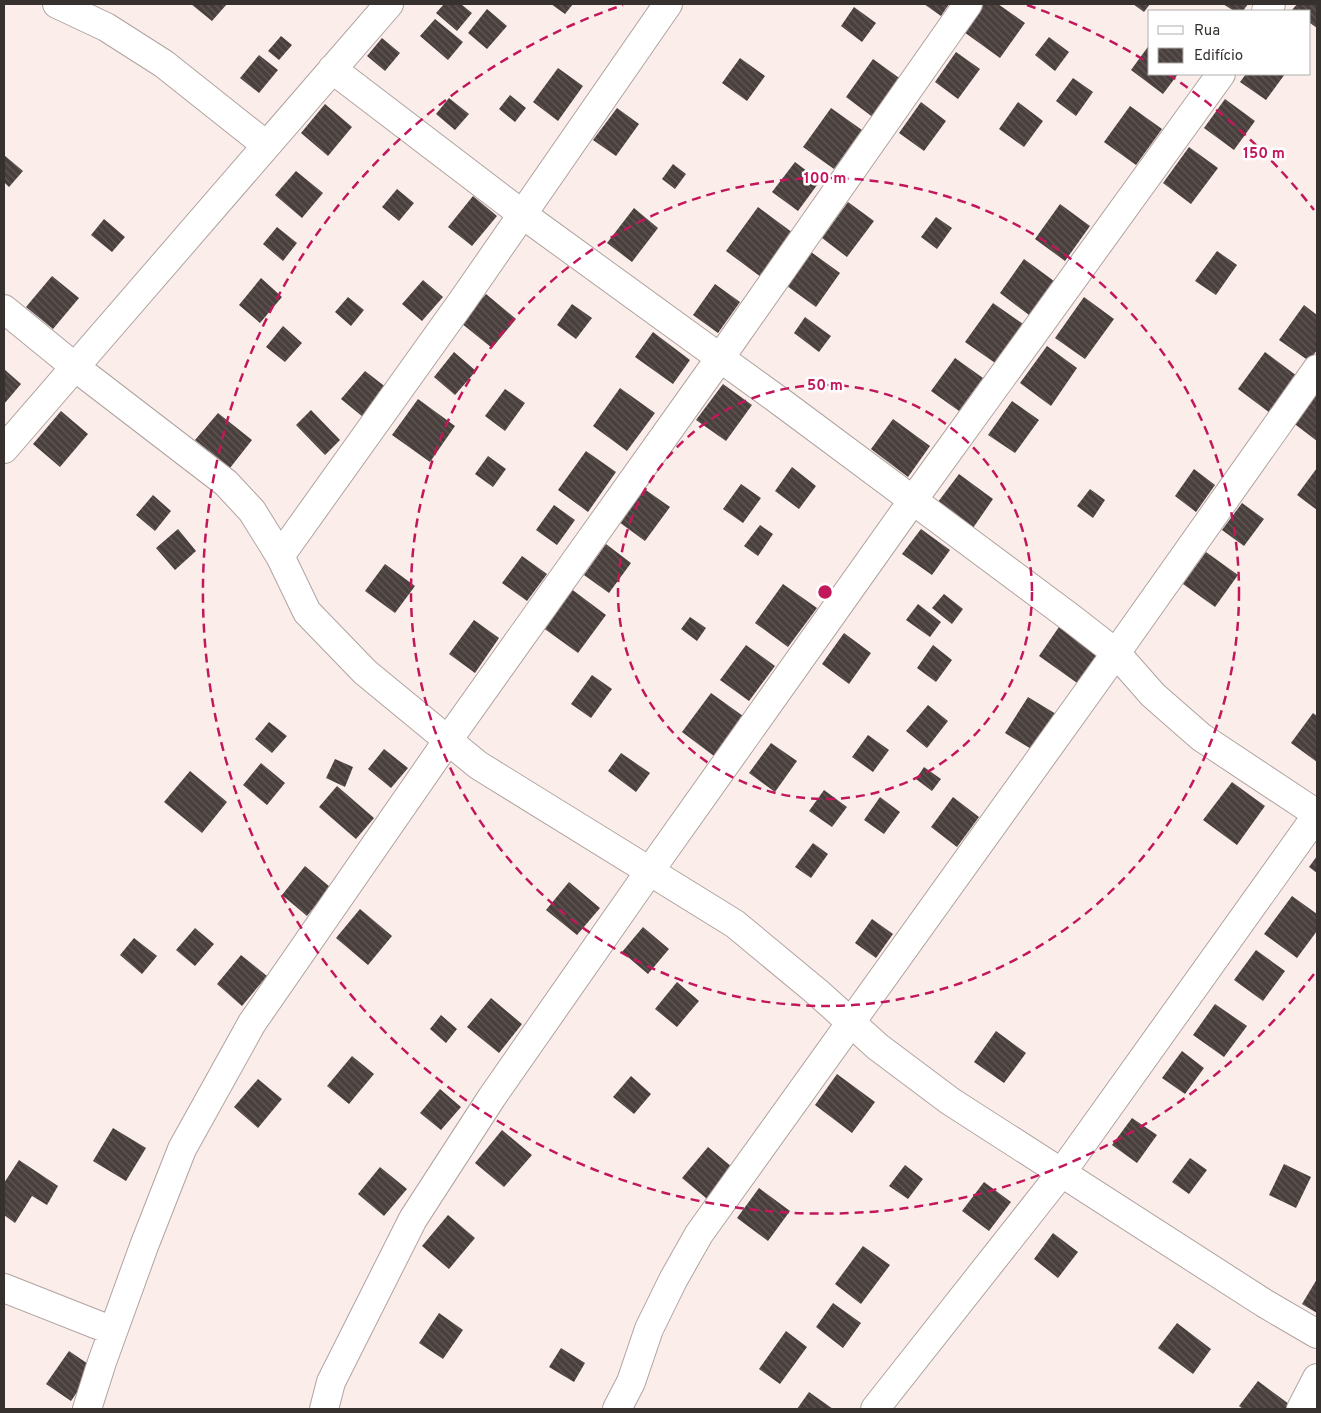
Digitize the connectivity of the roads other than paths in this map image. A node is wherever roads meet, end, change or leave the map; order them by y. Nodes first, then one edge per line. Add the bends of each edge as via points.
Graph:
1 (57, 4) edge
2 (389, 4) edge
3 (668, 4) edge
4 (968, 4) edge
5 (332, 68) junction
6 (1220, 75) edge
7 (266, 145) junction
8 (522, 214) junction
9 (4, 309) edge
10 (720, 358) junction
11 (75, 367) junction
12 (1317, 370) edge
13 (4, 449) edge
14 (913, 500) junction
15 (280, 556) junction
16 (1116, 653) junction
17 (448, 740) junction
18 (1317, 814) edge
19 (649, 872) junction
20 (851, 1022) junction
21 (1062, 1172) junction
22 (4, 1288) edge
23 (113, 1331) junction
24 (1317, 1334) edge
25 (1317, 1378) edge
26 (87, 1409) edge
27 (324, 1409) edge
28 (617, 1409) edge
29 (875, 1409) edge
30 (1301, 1409) edge

1 - 7 street via 106,27 164,64
2 - 5 street
3 - 8 street
4 - 10 street
5 - 7 street
5 - 8 street
6 - 14 street
7 - 11 street
8 - 10 street
8 - 15 street
9 - 11 street
10 - 14 street
10 - 17 street
11 - 13 street
11 - 15 street via 226,483 252,511
12 - 16 street
14 - 16 street
14 - 19 street
15 - 17 street via 306,612 365,672
16 - 18 street via 1153,695 1201,737
16 - 20 street
17 - 19 street via 478,765
17 - 23 street via 252,1023 182,1149
18 - 21 street
19 - 20 street via 735,924
19 - 27 street via 492,1096 413,1219 331,1382
20 - 21 street via 878,1047 950,1101
20 - 28 street via 698,1234 649,1329 631,1382
21 - 24 street
21 - 29 street
22 - 23 street
23 - 26 street
25 - 30 street

